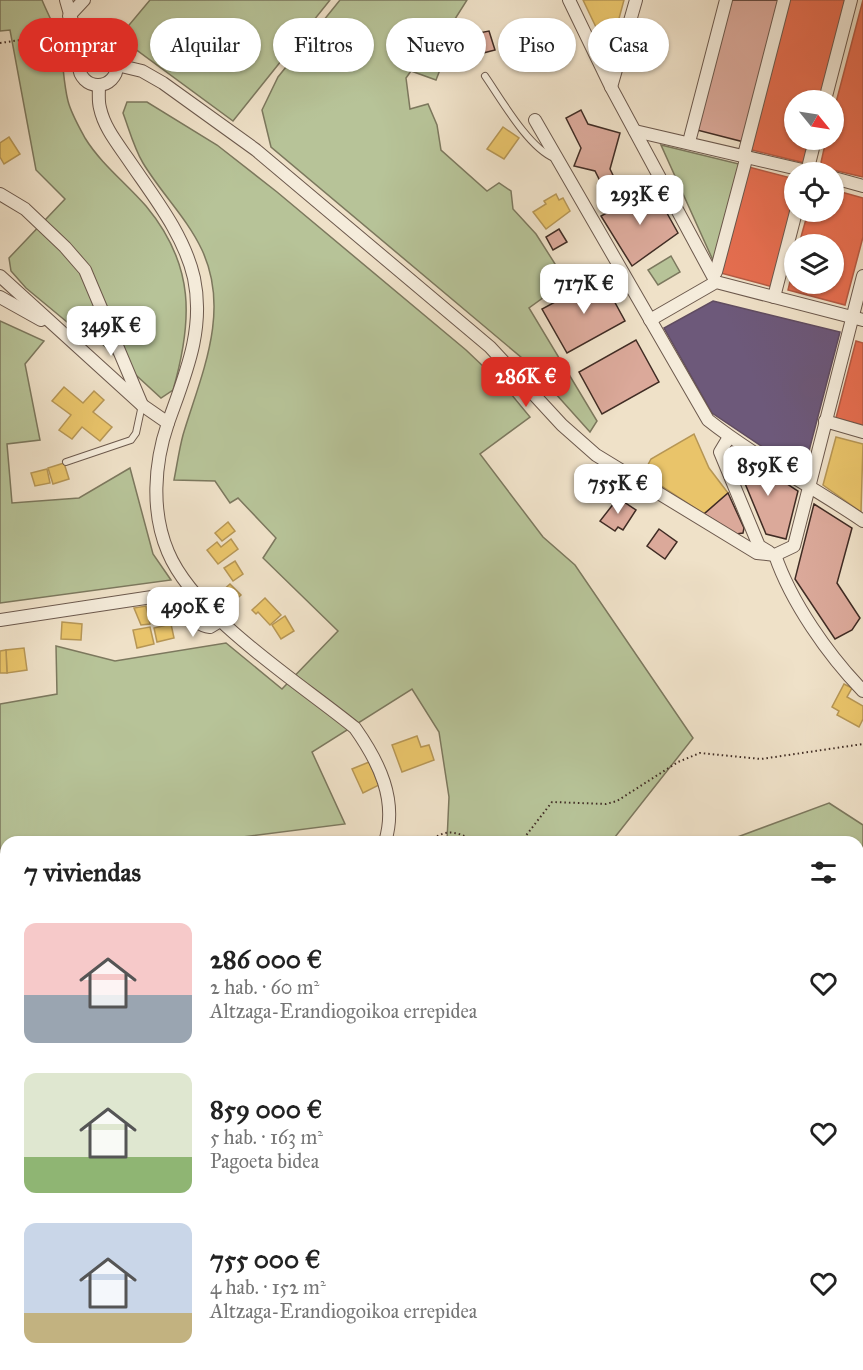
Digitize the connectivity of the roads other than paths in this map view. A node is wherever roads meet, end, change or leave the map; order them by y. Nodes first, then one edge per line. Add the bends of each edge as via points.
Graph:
1 (66, 0) edge
2 (569, 0) edge
3 (636, 0) edge
4 (726, 0) edge
5 (784, 0) edge
6 (851, 0) edge
7 (81, 3) edge
8 (69, 16) joint
9 (138, 70) edge
10 (80, 72) edge
11 (114, 72) edge
12 (485, 76) dead end
13 (99, 85) junction
14 (611, 87) junction
15 (828, 90) edge
16 (535, 120) dead end
17 (636, 131) junction
18 (689, 142) junction
19 (557, 159) junction
20 (744, 159) junction
21 (784, 167) edge
22 (844, 181) edge
23 (863, 186) edge
24 (0, 194) edge
25 (793, 222) edge
26 (0, 276) edge
27 (863, 276) edge
28 (716, 277) junction
29 (0, 297) edge
30 (774, 297) junction
31 (858, 319) edge
32 (651, 321) junction
33 (60, 331) junction
34 (142, 405) junction
35 (825, 422) junction
36 (168, 423) junction
37 (863, 432) edge
38 (729, 437) junction
39 (66, 462) dead end
40 (809, 484) junction
41 (863, 521) edge
42 (775, 555) junction
43 (0, 620) edge
44 (220, 621) junction
45 (863, 691) edge
46 (386, 836) edge

1 - 8 street
2 - 14 street
3 - 14 street
4 - 18 street
5 - 20 street
6 - 15 street
7 - 8 street
9 - 42 street via 223,125 313,198 490,347 562,425 596,455 757,553
10 - 13 street via 87,82
11 - 13 street via 110,81
12 - 19 lane via 545,154
13 - 36 street via 99,106 107,128 168,218 194,278 194,350
14 - 17 street
16 - 19 street
17 - 18 street
17 - 28 street
18 - 20 street
19 - 32 street
20 - 21 street
20 - 28 street
22 - 23 street
24 - 34 street via 25,209 85,270
25 - 30 street
26 - 33 street
27 - 31 street
28 - 30 street
28 - 32 street
29 - 33 street
30 - 31 street
31 - 35 street
32 - 38 street via 708,420
33 - 34 street
34 - 36 street
34 - 39 lane via 131,440
35 - 37 street
35 - 40 street
36 - 44 street via 157,474 156,508 168,553 195,594
38 - 40 street
38 - 42 street via 720,452 759,546
40 - 41 street
40 - 42 street via 794,546
42 - 45 street via 783,580 841,668
43 - 44 street via 165,595 174,598 201,625 210,627
44 - 46 street via 355,728 385,780 390,813

